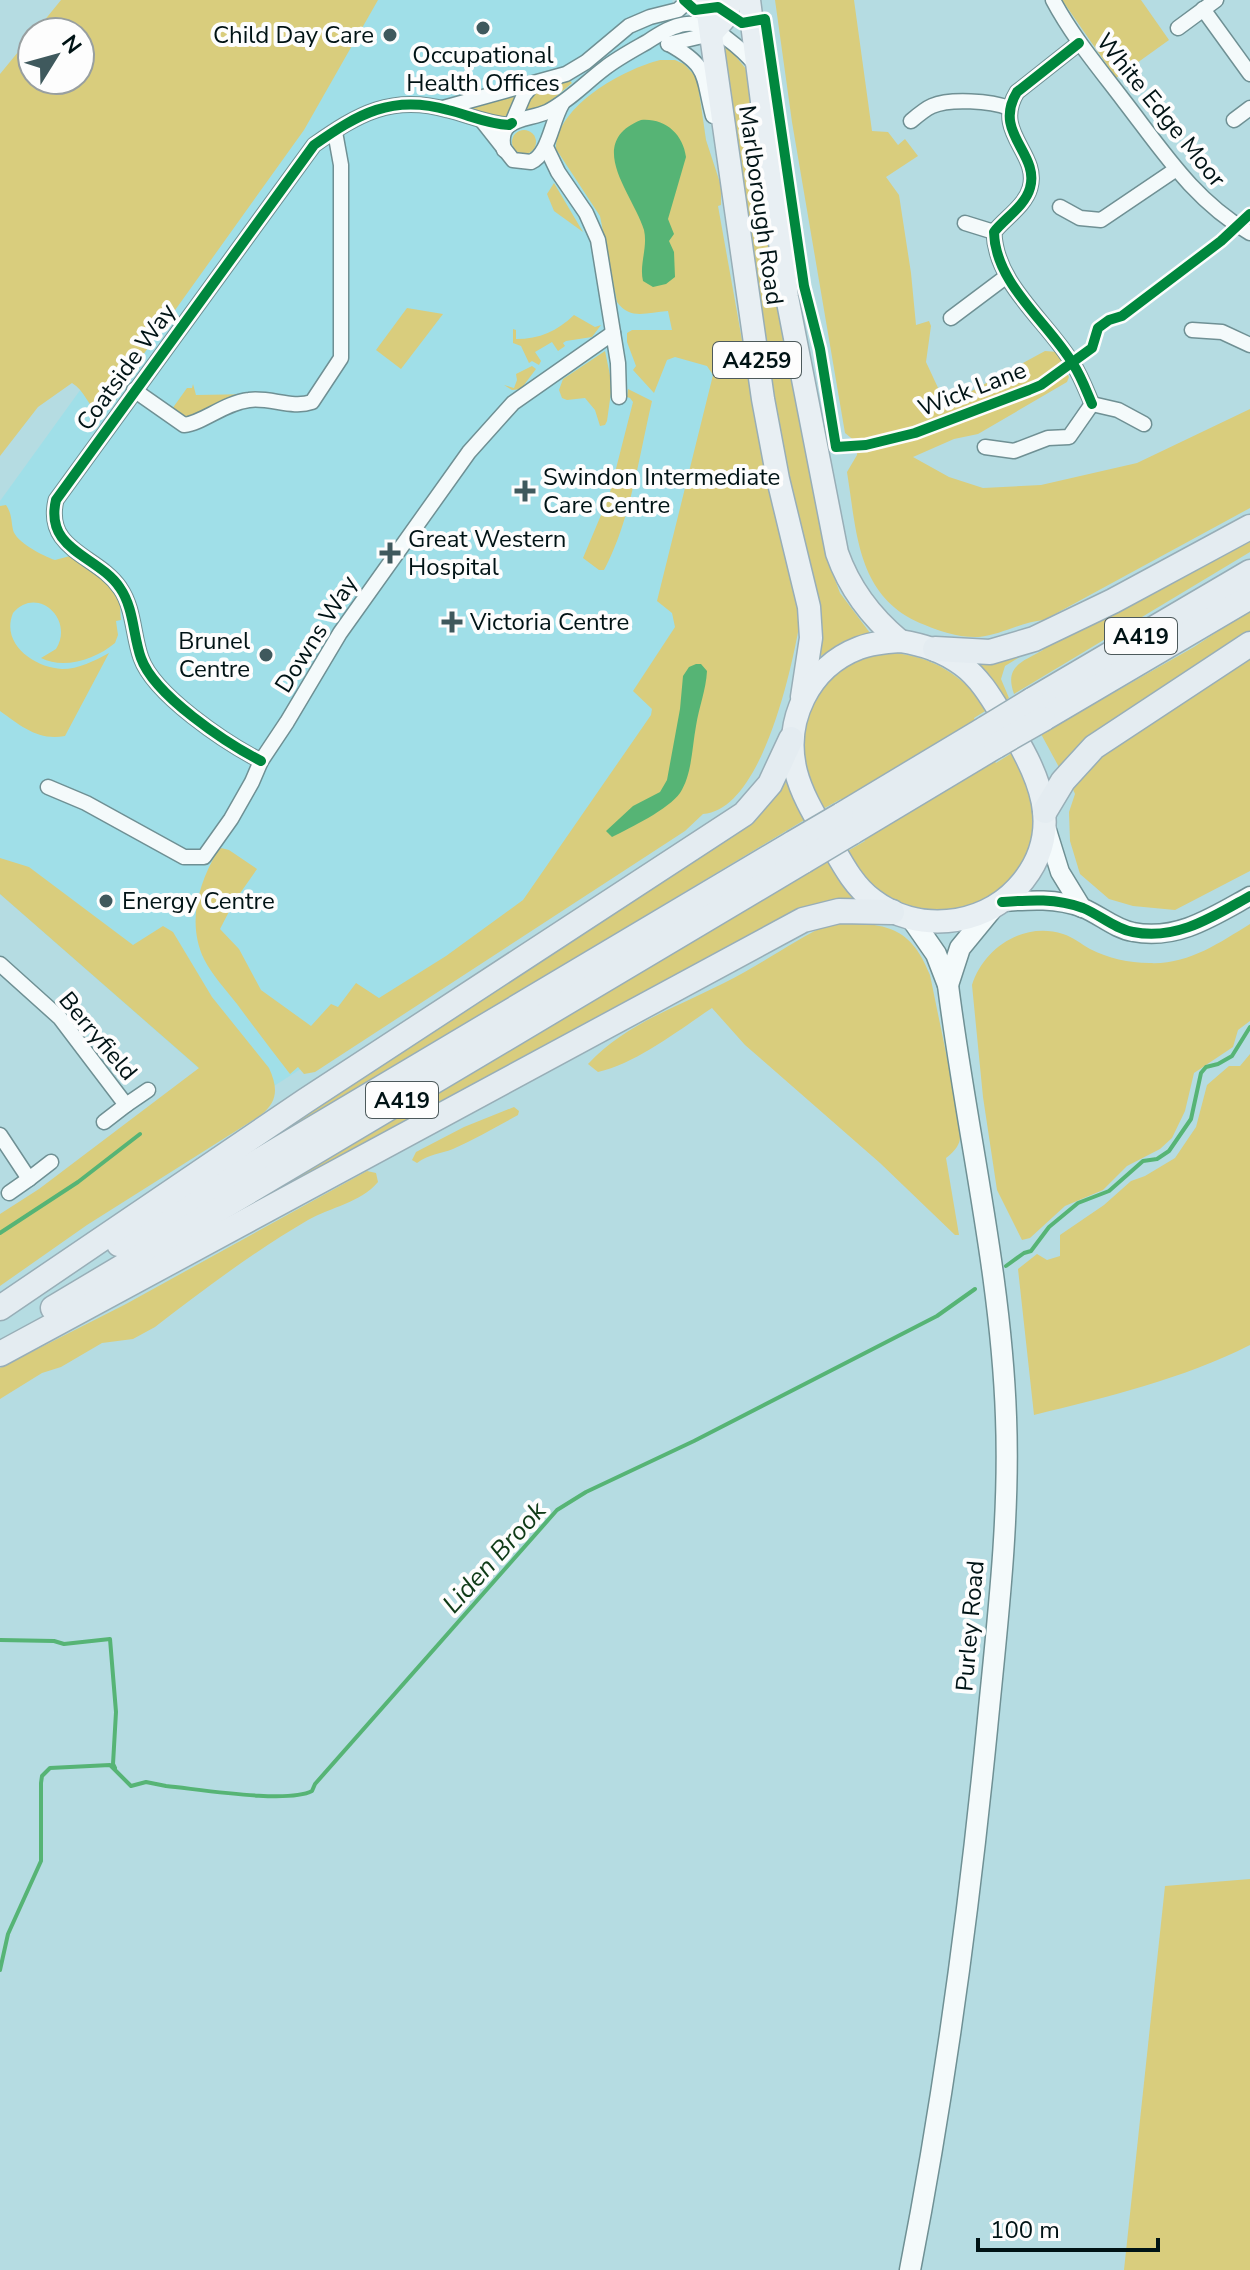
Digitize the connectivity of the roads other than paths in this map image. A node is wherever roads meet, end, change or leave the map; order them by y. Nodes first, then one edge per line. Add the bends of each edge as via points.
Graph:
1 (689, 0) edge
2 (706, 0) edge
3 (731, 0) edge
4 (749, 0) edge
5 (1053, 0) edge
6 (1216, 0) edge
7 (1203, 9) junction
8 (1178, 28) dead end
9 (712, 31) junction
10 (644, 43) junction
11 (1079, 43) junction
12 (669, 44) junction
13 (759, 72) junction
14 (1250, 74) edge
15 (533, 84) junction
16 (562, 104) junction
17 (442, 108) junction
18 (1009, 108) junction
19 (1250, 108) edge
20 (530, 119) junction
21 (1234, 120) dead end
22 (911, 121) dead end
23 (483, 122) junction
24 (510, 124) junction
25 (335, 132) junction
26 (725, 137) junction
27 (546, 144) junction
28 (504, 150) junction
29 (531, 162) junction
30 (1175, 170) junction
31 (563, 179) junction
32 (1060, 207) dead end
33 (965, 223) dead end
34 (994, 232) junction
35 (1250, 233) edge
36 (1007, 276) junction
37 (951, 318) dead end
38 (1192, 330) dead end
39 (613, 333) junction
40 (1250, 345) edge
41 (134, 390) junction
42 (619, 397) dead end
43 (1092, 404) junction
44 (1144, 424) dead end
45 (985, 447) dead end
46 (1250, 527) edge
47 (1250, 572) edge
48 (1250, 597) edge
49 (900, 641) junction
50 (1250, 644) edge
51 (935, 649) junction
52 (802, 699) junction
53 (1037, 709) junction
54 (791, 739) junction
55 (261, 761) junction
56 (48, 787) dead end
57 (1045, 817) junction
58 (798, 852) junction
59 (1250, 896) edge
60 (997, 906) junction
61 (1082, 908) junction
62 (902, 915) junction
63 (0, 964) edge
64 (948, 985) junction
65 (148, 1090) dead end
66 (126, 1105) junction
67 (104, 1122) dead end
68 (0, 1135) edge
69 (51, 1162) dead end
70 (29, 1179) junction
71 (9, 1193) dead end
72 (0, 1308) edge
73 (0, 1315) edge
74 (0, 1340) edge
75 (0, 1354) edge
76 (910, 2270) edge

1 - 15 street via 678,10 629,26 571,71
2 - 9 main road, Marlborough Road / A4259
3 - 9 main road via 726,17
4 - 13 main road, Marlborough Road / A4259
5 - 11 street, White Edge Moor
6 - 7 street
7 - 8 street
7 - 14 street
9 - 10 street via 680,24
9 - 12 street
9 - 13 street via 744,51
9 - 26 main road, Marlborough Road / A4259
10 - 12 street
10 - 16 street
11 - 18 street via 1017,92
11 - 30 street, White Edge Moor
12 - 26 street via 704,72 712,114
13 - 49 main road, Marlborough Road / A4259 via 787,297 837,553 861,602
15 - 17 street
15 - 24 street
16 - 20 street
16 - 27 street
17 - 23 street, Coatside Way
17 - 25 street, Coatside Way via 389,106 361,114
18 - 22 street via 946,102
18 - 34 street via 1031,181 1026,198
19 - 21 street
20 - 24 street
20 - 27 street via 541,126
23 - 24 street, Coatside Way
23 - 28 street
24 - 28 street
25 - 41 street, Coatside Way via 308,151
25 - 41 street via 341,165 341,358 312,402 246,400 184,425
26 - 52 main road, Marlborough Road / A4259 via 765,412 809,607 811,638
27 - 29 street
27 - 31 street
28 - 29 street via 513,160
29 - 31 street
30 - 32 street via 1101,220 1080,218
30 - 35 street, White Edge Moor via 1208,205
31 - 39 street via 598,240
33 - 34 street
34 - 36 street via 995,253
36 - 37 street
36 - 43 street via 1072,362
38 - 40 street via 1222,332
39 - 42 street
39 - 55 street, Downs Way via 513,403 484,433 357,608
41 - 55 street, Coatside Way via 59,494 54,514 58,530 66,544 118,585 141,660 156,685
43 - 44 street
43 - 45 street via 1069,437 1048,438 1014,451
46 - 51 highway, A419 via 1021,644 979,652
47 - 53 highway, A419
48 - 53 highway, A419
49 - 51 main road
49 - 52 main road via 841,657
50 - 57 highway, A419 via 1094,747 1063,781
51 - 57 main road via 972,673 996,705 1037,776
52 - 54 main road
53 - 58 highway, A419, bridge
54 - 62 main road via 804,796 837,855 859,888
54 - 72 highway, A419 via 770,784 744,814
55 - 56 street, Downs Way via 221,836 198,859 175,853
57 - 60 main road via 1034,865
57 - 61 street via 1062,875
58 - 73 highway, A419
58 - 74 highway, A419
59 - 61 street via 1196,925 1159,934 1127,931
60 - 61 street via 1044,900
60 - 62 main road via 947,921
60 - 64 main road, Purley Road via 960,948
62 - 64 main road, Purley Road via 936,954
62 - 75 highway, A419 via 839,911 803,920
63 - 66 street, Berryfield via 60,1018
64 - 76 main road, Purley Road via 998,1317 1008,1477 970,1902
65 - 66 street, Berryfield
66 - 67 street, Berryfield
68 - 70 street
69 - 70 street
70 - 71 street

